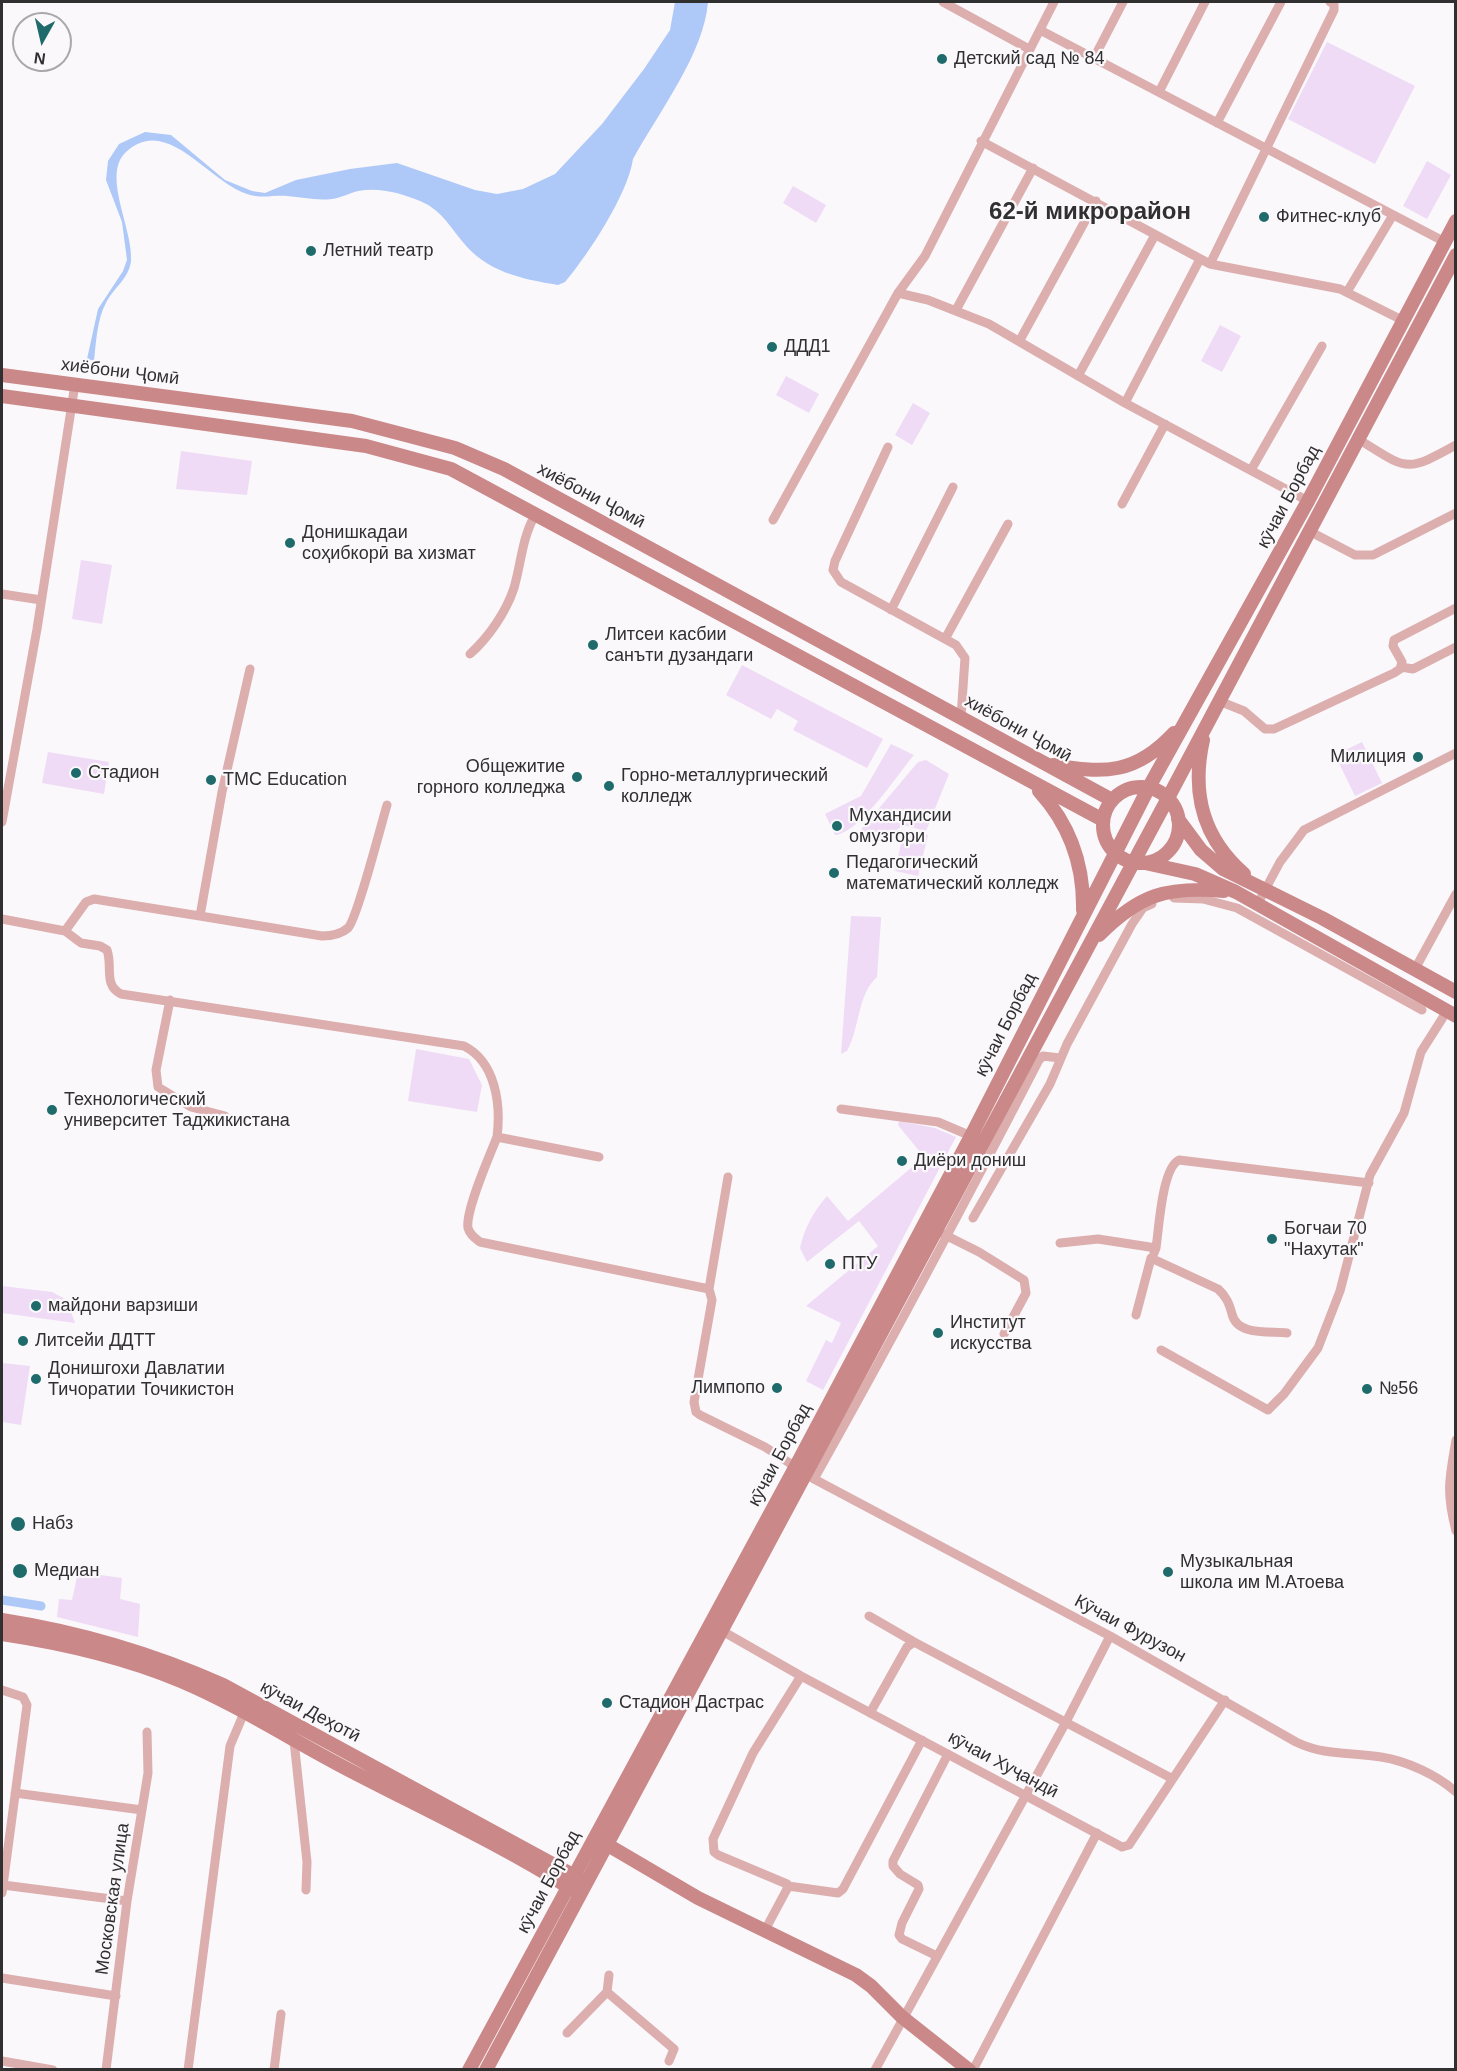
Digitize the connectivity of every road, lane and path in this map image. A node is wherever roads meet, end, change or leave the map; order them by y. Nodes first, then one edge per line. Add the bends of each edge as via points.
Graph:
1 (943, 2) edge
2 (1054, 2) edge
3 (1123, 2) edge
4 (1204, 2) edge
5 (1281, 2) edge
6 (1330, 2) edge
7 (1040, 30) junction
8 (1029, 49) junction
9 (1094, 58) junction
10 (1159, 92) junction
11 (1217, 123) junction
12 (981, 141) junction
13 (1268, 148) junction
14 (1033, 168) junction
15 (1096, 201) junction
16 (1393, 214) junction
17 (1455, 220) edge
18 (1155, 235) junction
19 (1445, 242) junction
20 (1455, 255) edge
21 (1200, 259) junction
22 (1210, 264) junction
23 (1347, 292) junction
24 (898, 293) junction
25 (956, 310) junction
26 (1404, 321) junction
27 (1020, 340) junction
28 (1322, 346) dead end
29 (2, 375) edge
30 (1078, 376) junction
31 (75, 384) junction
32 (2, 396) edge
33 (1125, 403) junction
34 (73, 405) junction
35 (1165, 424) junction
36 (1358, 439) junction
37 (1455, 445) edge
38 (888, 447) dead end
39 (1251, 470) junction
40 (953, 487) dead end
41 (1308, 501) junction
42 (1122, 504) dead end
43 (1455, 513) edge
44 (534, 516) dead end
45 (773, 520) dead end
46 (1008, 524) dead end
47 (1309, 531) junction
48 (648, 547) junction
49 (635, 567) junction
50 (2, 594) edge
51 (41, 600) junction
52 (1455, 608) edge
53 (891, 610) junction
54 (945, 639) junction
55 (1455, 647) edge
56 (470, 654) dead end
57 (1401, 667) junction
58 (250, 669) dead end
59 (1219, 701) junction
60 (961, 717) junction
61 (1188, 718) junction
62 (1207, 723) junction
63 (1455, 753) edge
64 (1040, 762) junction
65 (1031, 783) junction
66 (1149, 787) junction
67 (1168, 798) junction
68 (1112, 800) junction
69 (387, 805) dead end
70 (1178, 819) junction
71 (1103, 820) junction
72 (2, 822) edge
73 (1116, 854) junction
74 (1138, 863) junction
75 (1260, 887) junction
76 (1236, 892) junction
77 (1182, 893) junction
78 (1455, 894) edge
79 (1257, 904) junction
80 (1136, 908) junction
81 (1083, 913) junction
82 (200, 916) junction
83 (2, 919) edge
84 (65, 931) junction
85 (1309, 941) junction
86 (1089, 945) junction
87 (1415, 969) junction
88 (1455, 992) edge
89 (170, 1000) junction
90 (1422, 1010) dead end
91 (1451, 1013) edge
92 (1060, 1058) junction
93 (842, 1109) dead end
94 (225, 1116) dead end
95 (971, 1136) junction
96 (497, 1137) junction
97 (598, 1157) dead end
98 (728, 1177) dead end
99 (1369, 1183) junction
100 (973, 1218) dead end
101 (940, 1233) junction
102 (1060, 1243) dead end
103 (1156, 1248) junction
104 (1151, 1258) junction
105 (710, 1289) junction
106 (1136, 1316) dead end
107 (1287, 1333) dead end
108 (1004, 1334) dead end
109 (1161, 1350) dead end
110 (1455, 1440) edge
111 (805, 1473) junction
112 (1455, 1531) edge
113 (868, 1616) dead end
114 (2, 1620) edge
115 (715, 1626) junction
116 (2, 1634) edge
117 (1110, 1636) junction
118 (914, 1642) junction
119 (801, 1676) junction
120 (2, 1690) edge
121 (1225, 1700) junction
122 (247, 1706) junction
123 (870, 1713) junction
124 (1066, 1722) junction
125 (147, 1732) dead end
126 (922, 1740) junction
127 (294, 1741) junction
128 (948, 1754) junction
129 (1171, 1778) junction
130 (15, 1792) junction
131 (1455, 1792) edge
132 (1025, 1796) junction
133 (142, 1810) junction
134 (1097, 1833) junction
135 (606, 1844) junction
136 (576, 1884) junction
137 (788, 1886) junction
138 (2, 1889) edge
139 (306, 1890) dead end
140 (127, 1901) junction
141 (764, 1932) junction
142 (937, 1956) junction
143 (609, 1975) dead end
144 (2, 1978) edge
145 (607, 1992) junction
146 (116, 1996) junction
147 (281, 2014) dead end
148 (902, 2018) junction
149 (567, 2033) dead end
150 (2, 2061) edge
151 (669, 2061) dead end
152 (53, 2070) edge
153 (106, 2070) edge
154 (188, 2070) edge
155 (274, 2070) edge
156 (470, 2070) edge
157 (486, 2070) edge
158 (875, 2070) edge
159 (971, 2070) edge

1 - 8 street
2 - 7 street
3 - 9 street
4 - 10 street
5 - 11 street
6 - 13 street via 1334,10
7 - 8 street
7 - 9 street
8 - 12 street
9 - 10 street
10 - 11 street
11 - 13 street
12 - 14 street
12 - 24 street via 925,256
13 - 16 street
13 - 22 street
14 - 15 street
14 - 25 street
15 - 18 street
15 - 27 street
16 - 19 street
16 - 23 street
17 - 19 main road, кӯчаи Борбад
18 - 21 street
18 - 30 street
19 - 26 main road, кӯчаи Борбад
20 - 36 main road, кӯчаи Борбад
21 - 22 street
21 - 33 street
22 - 23 street
23 - 26 street
24 - 25 street
24 - 45 street
25 - 27 street
26 - 41 main road, кӯчаи Борбад
27 - 30 street
28 - 39 street
29 - 31 main road, хиёбони Ҷомӣ
30 - 33 street
31 - 34 street
31 - 48 main road, хиёбони Ҷомӣ via 352,422 433,441 504,469
32 - 34 main road
33 - 35 street
34 - 49 main road via 292,434 418,458 451,469
34 - 51 street
35 - 39 street
35 - 42 street
36 - 37 street via 1395,462 1410,466
36 - 47 main road, кӯчаи Борбад
38 - 53 street via 834,570 841,582
39 - 41 street
40 - 53 street
41 - 61 main road, кӯчаи Борбад
43 - 47 street via 1373,555 1355,555
44 - 56 street via 509,599 482,644
46 - 54 street
47 - 59 main road, кӯчаи Борбад
48 - 49 main road
48 - 60 main road, хиёбони Ҷомӣ
49 - 65 main road
50 - 51 street
51 - 72 street
52 - 57 street via 1394,640
53 - 54 street
54 - 60 street via 956,645 965,658
55 - 57 street via 1413,669
57 - 59 street via 1269,730 1244,711
58 - 82 street via 222,792
59 - 62 main road, кӯчаи Борбад
60 - 64 main road, хиёбони Ҷомӣ
61 - 64 main road via 1162,746 1118,770 1090,771
61 - 66 main road, кӯчаи Борбад
62 - 67 main road, кӯчаи Борбад
62 - 75 main road via 1197,777 1201,807 1210,831 1231,862
63 - 75 street via 1305,830
64 - 68 main road, хиёбони Ҷомӣ
65 - 71 main road
65 - 81 main road via 1059,817 1075,848
66 - 67 main road
66 - 68 main road via 1130,789
66 - 73 main road, кӯчаи Борбад
67 - 70 main road
67 - 74 main road, кӯчаи Борбад
68 - 71 main road
69 - 82 street via 358,907 348,928 338,934 322,936
70 - 74 main road via 1175,843 1162,856
70 - 75 main road via 1201,850 1223,869
71 - 73 main road via 1105,838
73 - 74 main road
73 - 81 main road, кӯчаи Борбад
74 - 76 main road via 1195,874
74 - 86 main road, кӯчаи Борбад
75 - 79 street
75 - 87 main road
76 - 77 main road
76 - 79 main road
77 - 80 main road
77 - 85 street via 1237,908
78 - 87 street
79 - 85 main road
80 - 86 main road
80 - 92 street
81 - 95 main road, кӯчаи Борбад
82 - 84 street via 94,899 87,902
83 - 84 street
84 - 89 street via 81,943 107,950 110,981 117,992
85 - 90 street
85 - 91 main road
86 - 101 main road, кӯчаи Борбад
87 - 88 main road
89 - 94 street via 156,1071 158,1087 191,1107
89 - 96 street via 464,1046 483,1062 497,1096
91 - 99 street via 1421,1053 1404,1113
92 - 100 street via 1050,1084
92 - 101 street via 1043,1056 1039,1060
93 - 95 street via 938,1122
95 - 111 main road, кӯчаи Борбад
96 - 97 street
96 - 105 street via 468,1225 475,1238
98 - 105 street
99 - 103 street via 1179,1160 1173,1162 1167,1176
99 - 109 street via 1340,1291 1317,1348 1272,1407 1268,1410
101 - 108 street via 1024,1280 1026,1293
101 - 111 main road, кӯчаи Борбад
102 - 103 street via 1098,1239
103 - 104 street
104 - 106 street
104 - 107 street via 1218,1288 1225,1295 1235,1324 1243,1329
105 - 111 street, Кӯчаи Фурузон via 712,1300 694,1402 696,1412
110 - 112 street via 1448,1485
111 - 115 main road, кӯчаи Борбад
111 - 117 street, Кӯчаи Фурузон
113 - 118 street
114 - 122 main road, кӯчаи Деҳотӣ via 68,1631 147,1654 200,1675
115 - 119 street, кӯчаи Хуҷандӣ
115 - 135 main road, кӯчаи Борбад
115 - 136 main road, кӯчаи Борбад
116 - 122 main road, кӯчаи Деҳотӣ via 146,1667
117 - 121 street, Кӯчаи Фурузон
117 - 124 street
118 - 123 street via 907,1647
118 - 124 street
119 - 123 street, кӯчаи Хуҷандӣ
119 - 137 street via 753,1754 713,1839 718,1855
120 - 130 street via 26,1700
121 - 129 street, кӯчаи Хуҷандӣ
121 - 131 street, Кӯчаи Фурузон via 1315,1751 1400,1761 1435,1777
122 - 127 main road, кӯчаи Деҳотӣ
122 - 136 main road, кӯчаи Деҳотӣ
122 - 154 street via 230,1746
123 - 126 street, кӯчаи Хуҷандӣ
124 - 129 street
124 - 132 street
125 - 133 street, Московская улица via 148,1773
126 - 128 street, кӯчаи Хуҷандӣ
126 - 137 street via 843,1889 838,1893
127 - 136 main road, кӯчаи Деҳотӣ
127 - 139 street via 307,1862
128 - 132 street, кӯчаи Хуҷандӣ
128 - 142 street via 893,1861 900,1874 919,1889 899,1935
129 - 134 street, кӯчаи Хуҷандӣ via 1129,1845 1122,1847
130 - 133 street
130 - 138 street
132 - 134 street, кӯчаи Хуҷандӣ
132 - 142 street
133 - 140 street, Московская улица
134 - 159 street
135 - 136 main road, кӯчаи Борбад
135 - 141 main road
136 - 156 main road, кӯчаи Борбад
136 - 157 main road, кӯчаи Борбад
137 - 141 street
138 - 140 street
140 - 146 street, Московская улица
141 - 148 main road via 856,1975
142 - 148 street
143 - 145 street
144 - 146 street
145 - 149 street
145 - 151 street via 674,2049
146 - 153 street, Московская улица
147 - 155 street
148 - 158 street
148 - 159 main road
150 - 152 street

